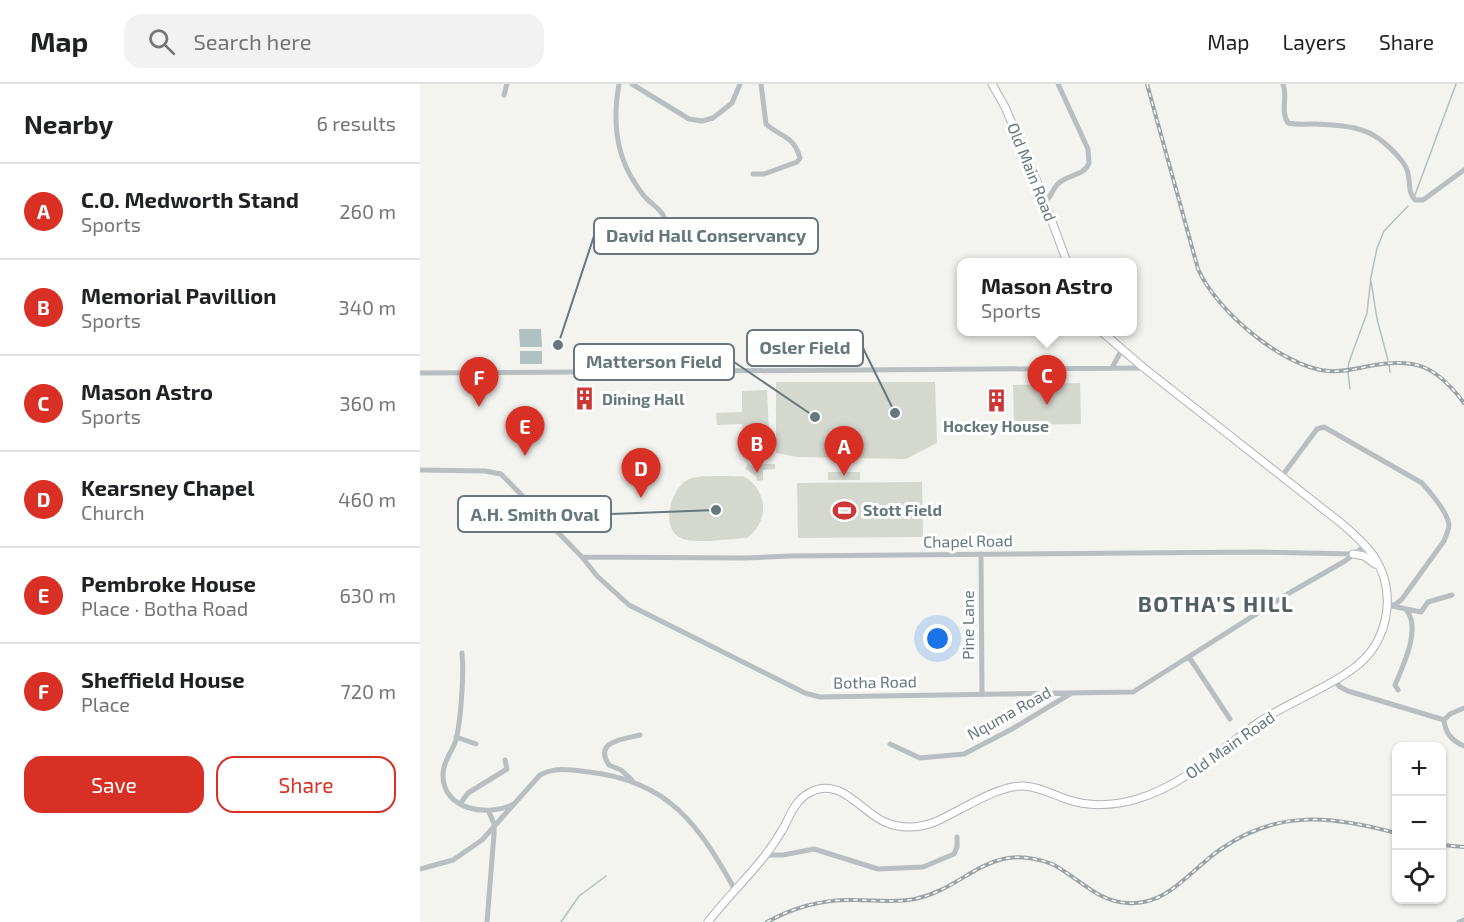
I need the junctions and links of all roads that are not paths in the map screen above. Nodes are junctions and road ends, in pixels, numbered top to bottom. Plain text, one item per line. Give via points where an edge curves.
1 (507, 84) edge
2 (619, 84) edge
3 (632, 84) edge
4 (740, 84) edge
5 (761, 84) edge
6 (992, 84) edge
7 (1058, 84) edge
8 (1283, 84) edge
9 (504, 95) dead end
10 (1464, 170) edge
11 (753, 174) dead end
12 (1045, 202) junction
13 (634, 248) dead end
14 (1066, 258) edge
15 (1106, 336) edge
16 (1122, 350) junction
17 (1112, 368) junction
18 (1144, 368) junction
19 (420, 373) edge
20 (420, 470) edge
21 (1282, 476) junction
22 (1365, 546) junction
23 (981, 554) junction
24 (1353, 554) junction
25 (582, 557) junction
26 (1382, 572) junction
27 (1452, 595) dead end
28 (1387, 604) junction
29 (1407, 611) junction
30 (462, 653) dead end
31 (1189, 657) junction
32 (1334, 680) junction
33 (1398, 690) dead end
34 (1071, 693) junction
35 (982, 695) junction
36 (1464, 708) edge
37 (1230, 719) dead end
38 (1444, 720) junction
39 (640, 735) dead end
40 (456, 738) junction
41 (476, 744) dead end
42 (890, 744) dead end
43 (1464, 746) edge
44 (505, 760) dead end
45 (633, 781) junction
46 (518, 801) junction
47 (460, 804) junction
48 (489, 812) junction
49 (494, 828) junction
50 (957, 837) dead end
51 (767, 855) junction
52 (420, 869) edge
53 (735, 890) junction
54 (1464, 920) edge
55 (487, 922) edge
56 (708, 922) edge
57 (1459, 922) edge

1 - 9 street
2 - 13 street via 615,118 622,155 634,181 665,220 662,231
3 - 4 street via 689,119 702,122 732,103
5 - 11 street via 766,124 789,138 800,158 771,172
6 - 12 main road, Old Main Road
7 - 12 street via 1088,149 1089,163 1081,173 1060,182
8 - 10 street via 1284,116 1288,123 1358,128 1371,133 1407,168 1410,193 1415,200 1423,200
12 - 14 main road, Old Main Road
15 - 16 main road, Old Main Road
16 - 17 street
16 - 18 main road, Old Main Road
17 - 18 street
17 - 19 street
18 - 21 main road, Old Main Road
20 - 25 street, Botha Road via 501,474
21 - 22 main road, Old Main Road
21 - 28 street via 1317,429 1324,427 1422,483 1430,492 1448,519 1444,541 1402,599 1395,605
22 - 24 street, Botha Road
22 - 26 main road, Old Main Road
23 - 24 street, Chapel Road
23 - 25 street, Chapel Road
23 - 35 street, Pine Lane
24 - 26 main road via 1369,558
24 - 31 street, Botha Road
25 - 35 street, Botha Road via 629,605 813,696
26 - 28 main road, Old Main Road
27 - 29 street via 1428,603 1421,612
28 - 29 street
28 - 32 main road, Old Main Road via 1382,631 1373,649
29 - 33 street via 1411,618 1410,645 1395,685
30 - 40 street
31 - 34 street, Botha Road via 1133,692
31 - 37 street
32 - 38 street via 1348,691
32 - 51 main road, Old Main Road via 1260,722 1166,789 1134,800 1088,804 1035,788 1013,786 935,822 905,827 878,818 844,793 821,789 798,802
34 - 35 street, Botha Road
34 - 42 street, Nquma Road via 964,754 920,758
36 - 38 street
38 - 43 street via 1448,734
39 - 45 street via 612,742 604,752 609,765
40 - 41 street
40 - 47 street via 444,763 443,778 448,792
44 - 47 street via 507,769 468,793
45 - 46 street via 557,769 540,776
45 - 53 street via 689,819
46 - 48 street
46 - 49 street
47 - 48 street
48 - 49 street
49 - 52 street via 458,858
49 - 55 street
50 - 51 street via 954,854 923,867 872,868 814,849
51 - 53 main road, Old Main Road
53 - 56 main road, Old Main Road
54 - 57 street

